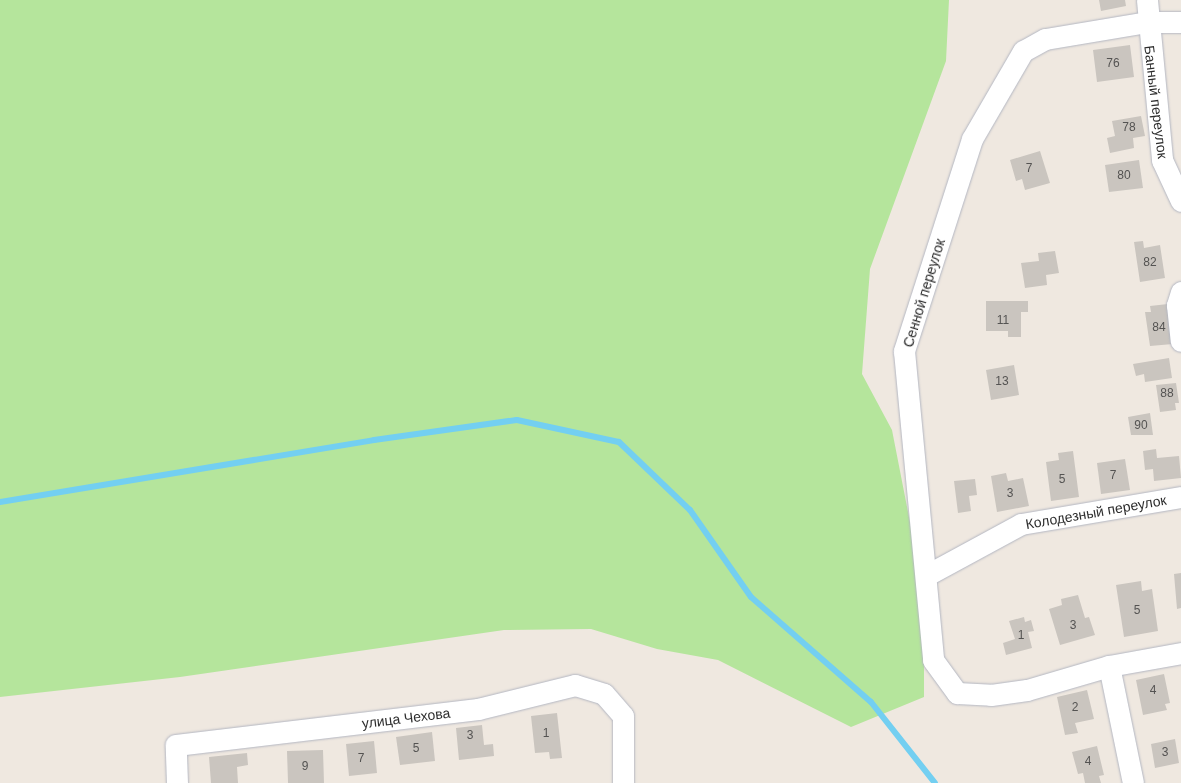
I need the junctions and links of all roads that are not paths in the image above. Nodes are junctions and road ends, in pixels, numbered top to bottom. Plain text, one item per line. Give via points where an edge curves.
1 (1147, 0) edge
2 (1147, 22) junction
3 (1181, 22) edge
4 (1181, 201) edge
5 (1181, 292) edge
6 (1181, 340) edge
7 (1181, 497) edge
8 (927, 576) junction
9 (1181, 653) edge
10 (1109, 666) junction
11 (178, 783) edge
12 (623, 783) edge
13 (1133, 783) edge

1 - 2 street, Банный переулок
2 - 3 street
2 - 4 street, Банный переулок via 1162,160
2 - 8 street, Сенной переулок via 1045,40 1023,51 972,139 904,351
5 - 6 street via 1177,305
7 - 8 street, Колодезный переулок via 1021,524
8 - 10 street, Сенной переулок via 933,660 957,693 991,695 1027,690
9 - 10 street
10 - 13 street
11 - 12 street, улица Чехова via 176,745 478,709 575,685 604,694 623,716

